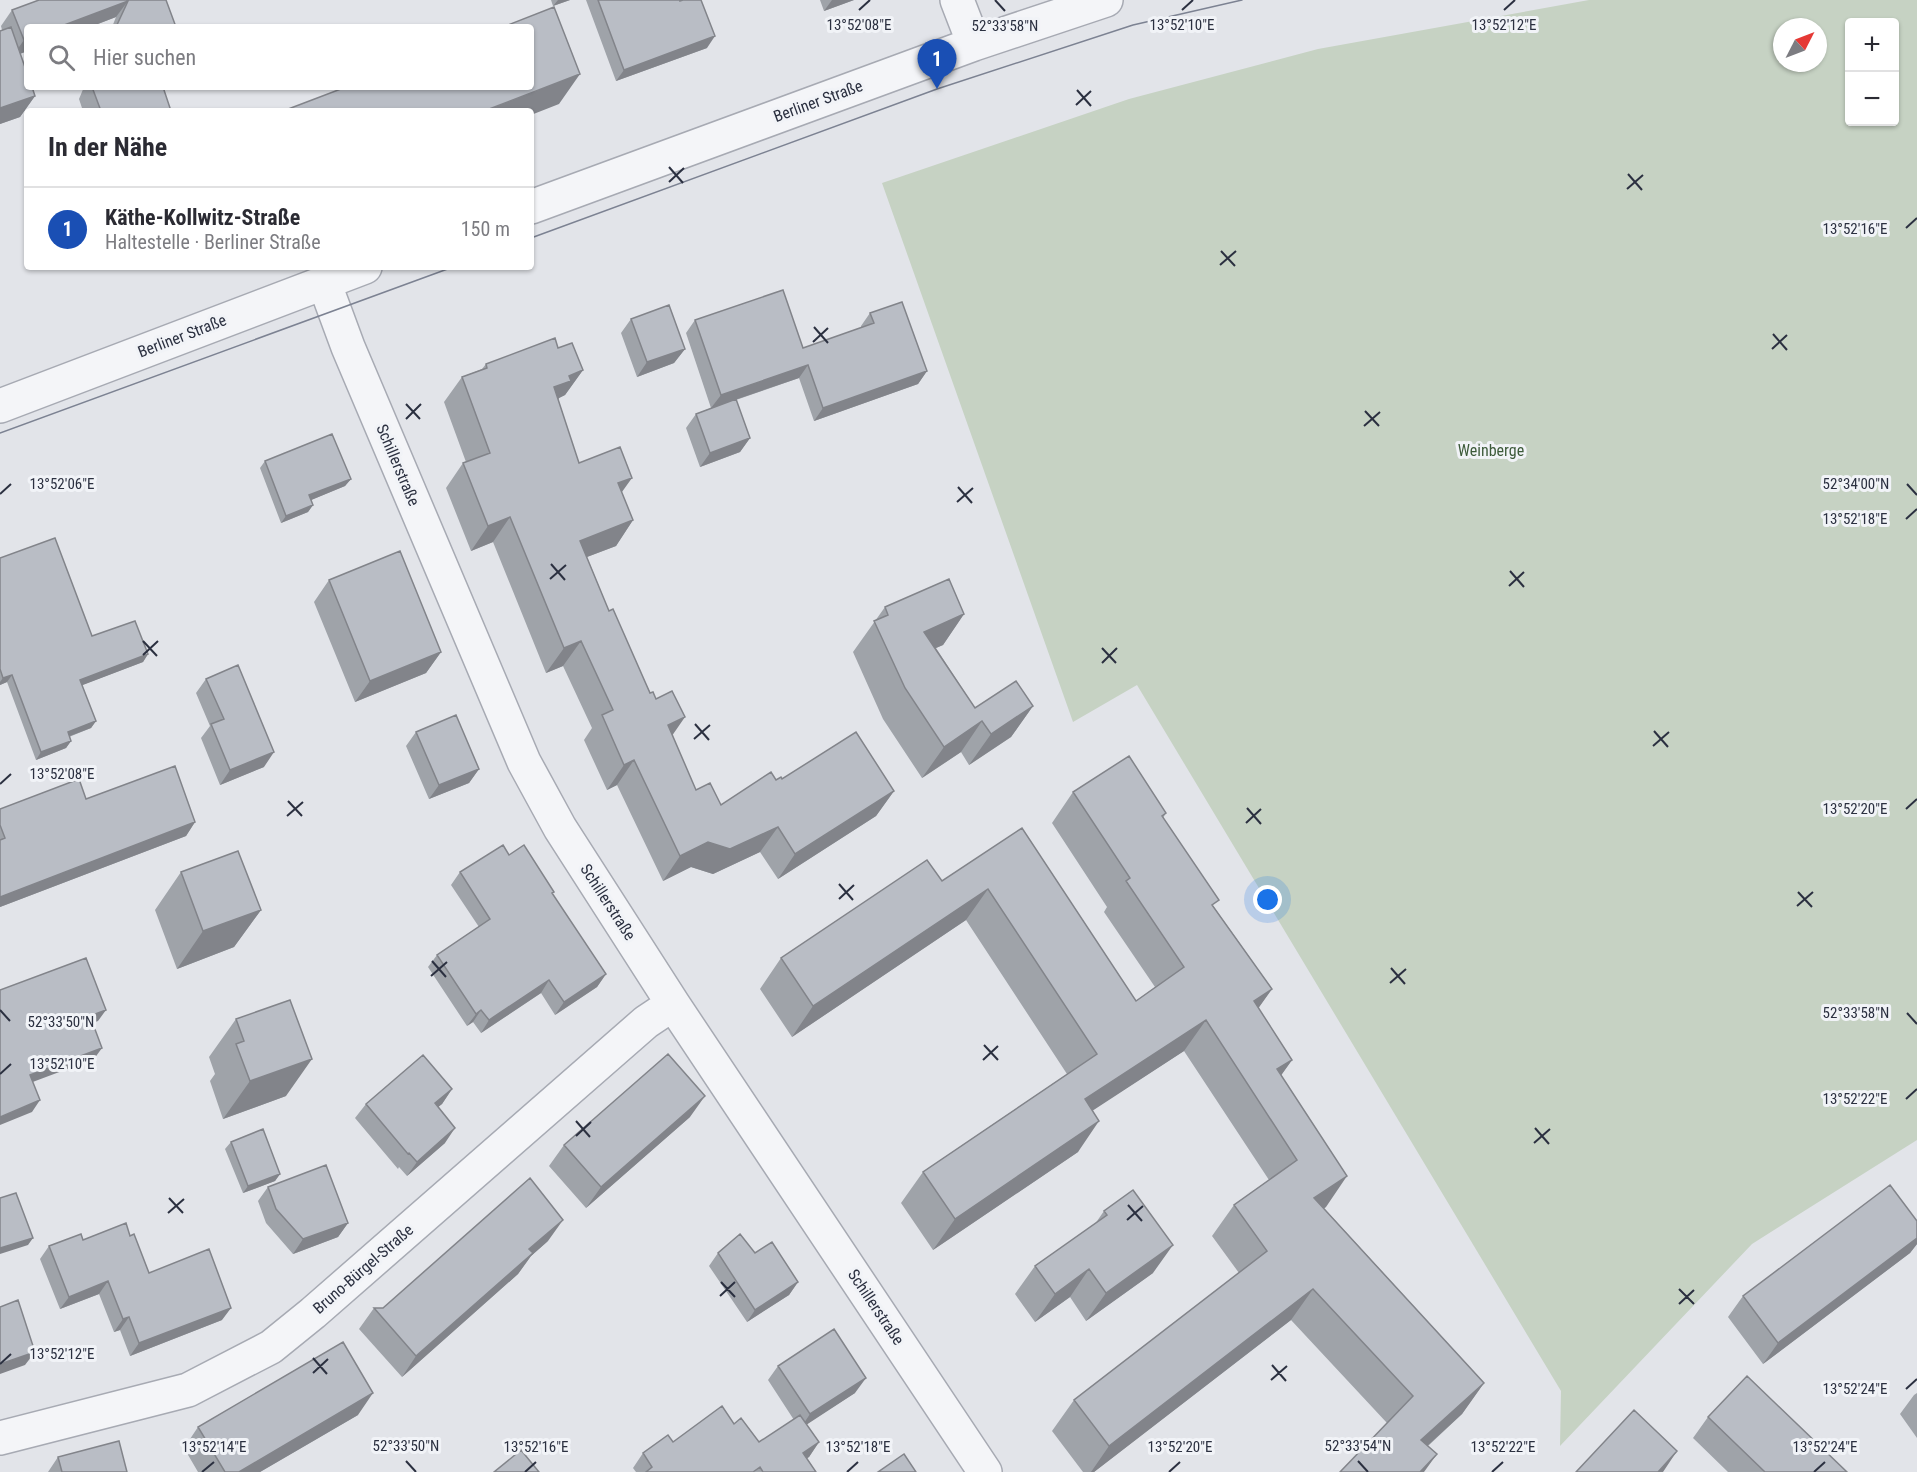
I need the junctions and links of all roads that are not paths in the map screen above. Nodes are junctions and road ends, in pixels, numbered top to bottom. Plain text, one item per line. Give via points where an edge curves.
1 (957, 0) edge
2 (1106, 0) edge
3 (974, 44) junction
4 (534, 206) edge
5 (357, 270) edge
6 (324, 282) junction
7 (0, 406) edge
8 (673, 1004) junction
9 (0, 1438) edge
10 (985, 1472) edge

1 - 3 street
2 - 3 street, Berliner Straße
3 - 4 street, Berliner Straße
5 - 6 street, Berliner Straße
6 - 7 street, Berliner Straße
6 - 8 street, Schillerstraße via 524,762 560,828
8 - 9 street, Bruno-Bürgel-Straße via 646,1022 271,1347 188,1390
8 - 10 street, Schillerstraße

